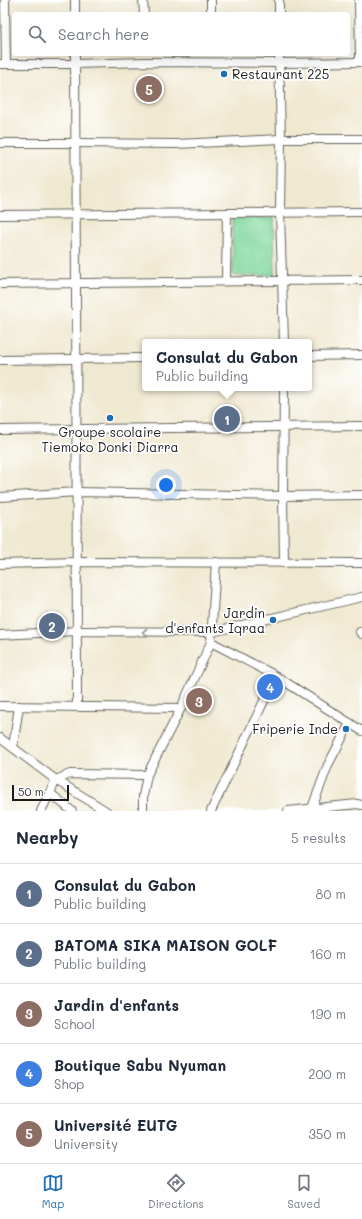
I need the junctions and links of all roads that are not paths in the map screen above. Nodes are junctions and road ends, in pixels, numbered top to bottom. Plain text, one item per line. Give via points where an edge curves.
1 (6, 0) edge
2 (75, 0) edge
3 (143, 0) edge
4 (211, 0) edge
5 (279, 0) edge
6 (359, 0) edge
7 (75, 12) edge
8 (144, 12) edge
9 (211, 12) edge
10 (279, 12) edge
11 (75, 56) edge
12 (212, 56) edge
13 (279, 56) edge
14 (145, 58) edge
15 (361, 62) edge
16 (279, 63) junction
17 (3, 64) edge
18 (75, 64) junction
19 (212, 64) junction
20 (281, 139) junction
21 (362, 139) edge
22 (0, 143) edge
23 (74, 143) junction
24 (280, 212) junction
25 (362, 212) edge
26 (227, 213) junction
27 (0, 214) edge
28 (74, 214) junction
29 (362, 280) edge
30 (226, 281) junction
31 (282, 281) junction
32 (76, 283) junction
33 (0, 284) edge
34 (284, 339) edge
35 (362, 355) edge
36 (312, 356) edge
37 (142, 358) edge
38 (76, 359) junction
39 (0, 360) edge
40 (284, 391) edge
41 (362, 426) edge
42 (284, 427) junction
43 (76, 429) junction
44 (0, 430) edge
45 (77, 492) junction
46 (362, 495) edge
47 (283, 496) junction
48 (0, 497) edge
49 (78, 562) junction
50 (216, 562) junction
51 (284, 563) junction
52 (362, 563) edge
53 (0, 564) edge
54 (362, 597) edge
55 (77, 631) junction
56 (212, 632) junction
57 (0, 634) edge
58 (211, 642) junction
59 (276, 676) junction
60 (0, 706) edge
61 (19, 706) junction
62 (77, 706) junction
63 (181, 708) junction
64 (350, 723) junction
65 (362, 731) edge
66 (0, 738) edge
67 (13, 747) junction
68 (147, 776) junction
69 (56, 780) junction
70 (50, 793) junction
71 (362, 796) edge
72 (360, 805) edge
73 (312, 808) junction
74 (325, 809) edge
75 (41, 811) edge
76 (72, 811) edge
77 (105, 811) edge
78 (143, 811) edge
79 (211, 811) edge
80 (288, 811) edge

1 - 17 street
2 - 7 street
3 - 8 street
4 - 9 street
5 - 10 street
6 - 15 street
11 - 18 street
12 - 19 street
13 - 16 street
14 - 18 street
14 - 19 street
15 - 16 street
16 - 19 street
16 - 20 street
17 - 18 street
18 - 23 street
20 - 21 street
20 - 23 street via 176,144
20 - 24 street
22 - 23 street
23 - 28 street
24 - 25 street
24 - 26 street
24 - 31 street
26 - 28 street
26 - 30 street
27 - 28 street
28 - 32 street
29 - 31 street
30 - 31 street
30 - 32 street
31 - 34 street
32 - 33 street
32 - 38 street
35 - 36 street
37 - 38 street
38 - 39 street
38 - 43 street
40 - 42 street
41 - 42 street
42 - 43 street
42 - 47 street
43 - 44 street
43 - 45 street
45 - 47 street
45 - 48 street
45 - 49 street
46 - 47 street
47 - 51 street
49 - 50 street
49 - 53 street
49 - 55 street
50 - 51 street
50 - 56 street
51 - 52 street
54 - 56 street
56 -> 55 street
55 - 57 street
55 - 62 street
56 - 58 street
58 - 59 street
58 - 63 street
59 - 64 street
59 - 79 street
60 - 61 street
61 - 62 street
61 - 67 street
62 - 63 street
63 - 68 street
64 - 65 street
64 - 73 street via 328,765
66 - 67 street
67 - 69 street
68 - 69 street via 70,774
68 - 78 street
69 - 70 street
69 - 77 street
70 - 75 street
70 - 76 street
71 - 72 street
72 - 74 street
73 - 74 street
73 - 80 street

